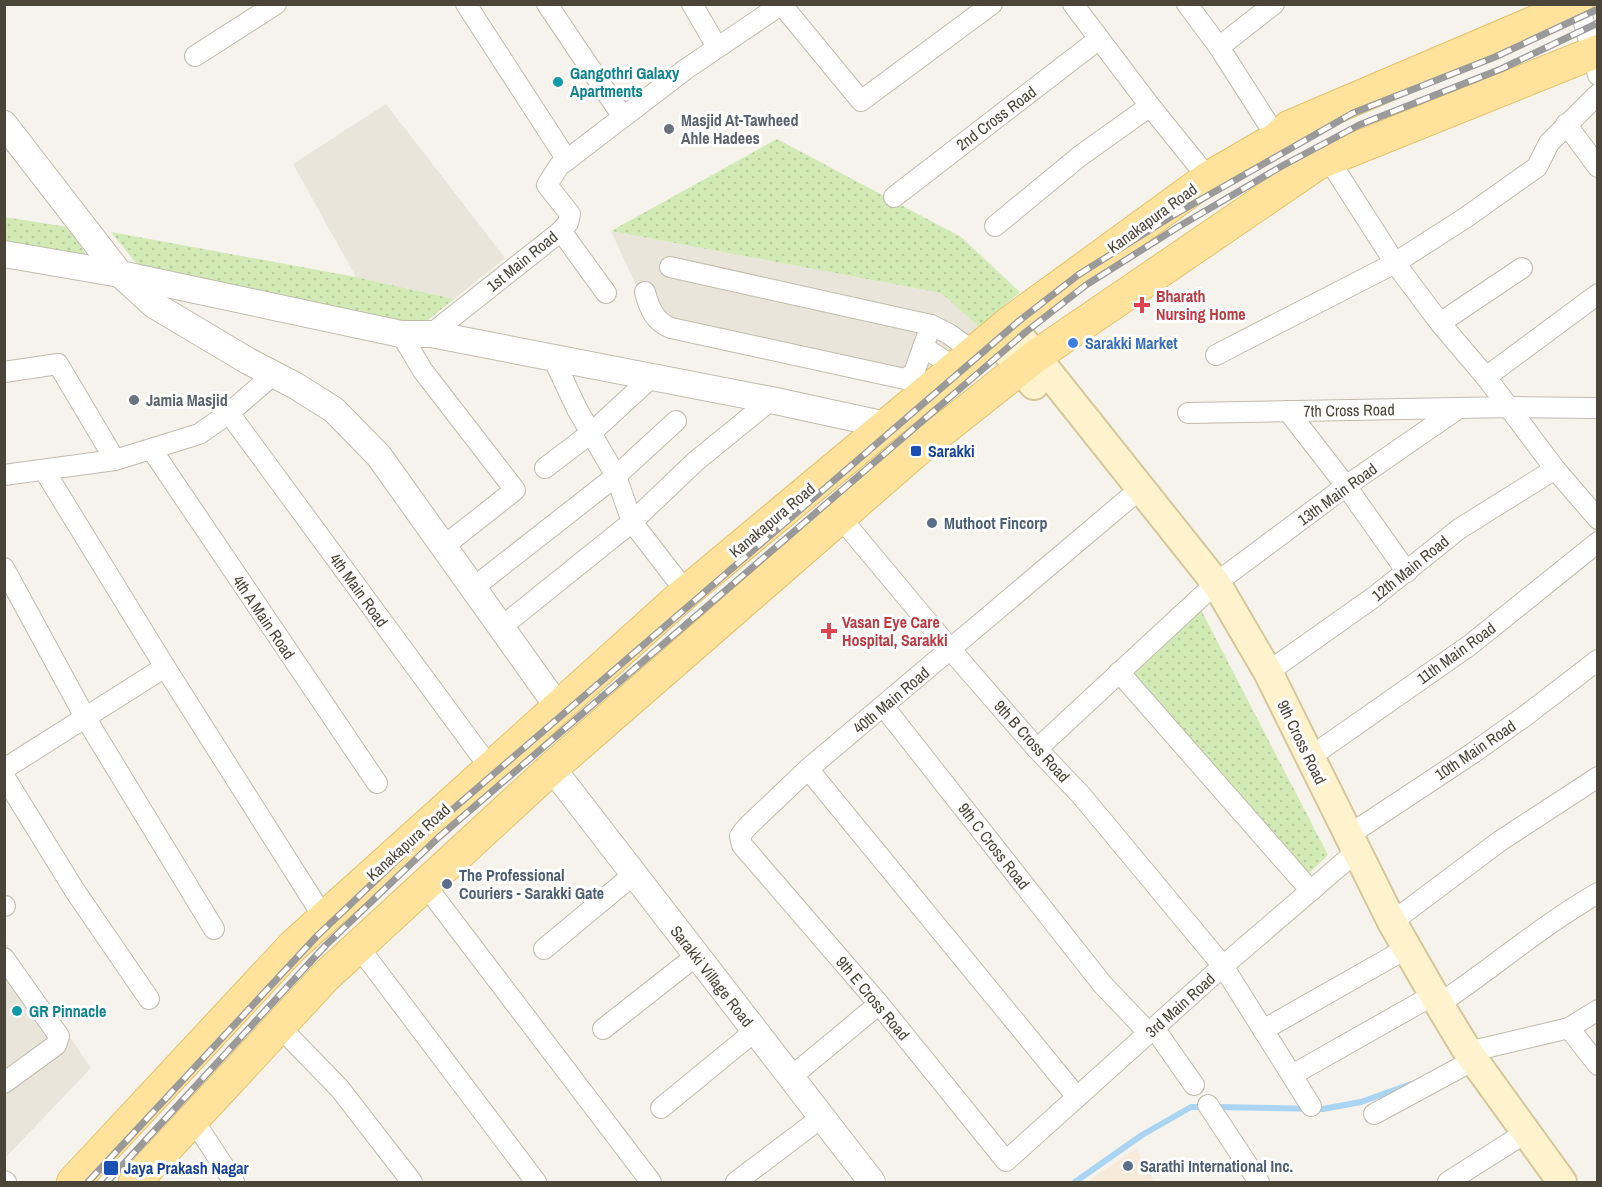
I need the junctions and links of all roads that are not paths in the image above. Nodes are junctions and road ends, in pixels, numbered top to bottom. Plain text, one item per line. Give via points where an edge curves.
1 (276, 4) edge
2 (466, 4) edge
3 (547, 4) edge
4 (692, 4) edge
5 (992, 4) edge
6 (1073, 4) edge
7 (1187, 4) edge
8 (1274, 4) edge
9 (1578, 4) edge
10 (782, 5) edge
11 (1099, 39) junction
12 (1219, 46) junction
13 (717, 47) junction
14 (195, 56) dead end
15 (1596, 60) edge
16 (1598, 94) edge
17 (1150, 106) junction
18 (623, 117) junction
19 (4, 124) edge
20 (1566, 124) junction
21 (1277, 138) junction
22 (1329, 159) junction
23 (567, 160) junction
24 (1598, 167) edge
25 (1208, 178) junction
26 (894, 196) dead end
27 (995, 226) dead end
28 (561, 231) junction
29 (4, 254) edge
30 (1395, 263) junction
31 (670, 267) dead end
32 (1522, 268) dead end
33 (120, 274) junction
34 (645, 292) dead end
35 (606, 294) dead end
36 (1598, 294) edge
37 (1440, 323) junction
38 (931, 325) junction
39 (401, 334) junction
40 (431, 334) junction
41 (983, 345) junction
42 (923, 347) junction
43 (1216, 355) dead end
44 (553, 358) junction
45 (1028, 362) junction
46 (4, 372) edge
47 (274, 374) junction
48 (651, 377) junction
49 (1486, 377) junction
50 (771, 400) junction
51 (1510, 407) junction
52 (1459, 408) junction
53 (1598, 408) edge
54 (1288, 411) junction
55 (229, 413) junction
56 (1188, 413) dead end
57 (676, 421) dead end
58 (886, 425) junction
59 (591, 433) junction
60 (152, 450) junction
61 (115, 460) junction
62 (544, 468) dead end
63 (1555, 469) junction
64 (44, 470) junction
65 (4, 475) edge
66 (616, 476) junction
67 (1346, 486) junction
68 (1128, 499) junction
69 (840, 517) junction
70 (1598, 519) edge
71 (632, 522) junction
72 (1598, 542) edge
73 (444, 546) junction
74 (4, 568) edge
75 (1407, 572) junction
76 (473, 588) junction
77 (1209, 589) junction
78 (686, 592) junction
79 (500, 628) junction
80 (951, 650) junction
81 (1598, 660) edge
82 (165, 667) junction
83 (1119, 672) junction
84 (1268, 672) junction
85 (558, 707) junction
86 (884, 707) junction
87 (85, 717) junction
88 (1037, 748) junction
89 (1310, 758) junction
90 (490, 768) junction
91 (552, 768) junction
92 (4, 769) edge
93 (808, 769) junction
94 (4, 776) edge
95 (1598, 777) edge
96 (377, 783) dead end
97 (740, 836) joint
98 (1349, 849) junction
99 (633, 875) junction
100 (426, 886) junction
101 (1311, 891) junction
102 (1598, 893) edge
103 (324, 918) junction
104 (1392, 922) junction
105 (214, 929) dead end
106 (358, 946) junction
107 (544, 949) dead end
108 (696, 956) junction
109 (1395, 956) junction
110 (4, 958) edge
111 (1223, 966) junction
112 (149, 999) dead end
113 (1431, 1003) junction
114 (879, 1004) junction
115 (1598, 1010) edge
116 (280, 1027) junction
117 (1569, 1028) junction
118 (603, 1029) dead end
119 (755, 1030) junction
120 (1263, 1030) junction
121 (1152, 1031) junction
122 (1464, 1060) junction
123 (1598, 1065) edge
124 (1292, 1075) junction
125 (791, 1077) junction
126 (4, 1083) edge
127 (1194, 1085) dead end
128 (1077, 1097) junction
129 (1208, 1106) dead end
130 (1311, 1106) dead end
131 (661, 1108) dead end
132 (1374, 1114) dead end
133 (822, 1117) junction
134 (194, 1121) junction
135 (1519, 1137) junction
136 (1006, 1161) joint
137 (73, 1182) edge
138 (135, 1182) edge
139 (234, 1182) edge
140 (412, 1182) edge
141 (536, 1182) edge
142 (651, 1182) edge
143 (736, 1182) edge
144 (872, 1182) edge
145 (1259, 1182) edge
146 (1448, 1182) edge
147 (1544, 1182) edge
148 (1562, 1182) edge

1 - 14 street
2 - 23 street
3 - 18 street
4 - 13 street
5 - 10 street via 861,101
6 - 11 street
7 - 12 street
8 - 12 street
9 - 15 street
9 - 21 main road, Kanakapura Road via 1289,127
10 - 13 street, 1st Main Road
11 - 17 street
11 - 26 street, 2nd Cross Road
12 - 21 street
13 - 18 street, 1st Main Road
15 - 22 main road
16 - 20 street
17 - 25 street
17 - 27 street via 1080,156
18 - 23 street, 1st Main Road
19 - 33 street
20 - 24 street
20 - 30 street via 1549,143 1537,167
21 - 25 main road, Kanakapura Road
22 - 30 street
22 - 45 main road
23 - 28 street, 1st Main Road via 547,184 570,214
25 - 41 main road, Kanakapura Road
28 - 35 street
28 - 40 street, 1st Main Road
29 - 33 street
30 - 37 street
30 - 43 street
31 - 38 street
32 - 37 street
33 - 39 street
33 - 47 street via 154,305
34 - 42 street via 655,316 671,328 906,379 914,373
36 - 49 street
37 - 49 street
38 - 41 street
38 - 42 street
39 - 40 street
39 - 73 street via 423,370 515,490
40 - 44 street
41 - 42 street
41 - 45 main road, 9th Cross Road
41 - 58 main road, Kanakapura Road
44 - 48 street
44 - 59 street
45 - 68 main road, 9th Cross Road
45 - 69 main road
45 - 77 main road, 9th Cross Road
46 - 61 street via 58,364
47 - 55 street
47 - 73 street via 334,410 379,456
48 - 50 street
48 - 59 street
49 - 51 street
50 - 58 street
50 - 71 street via 696,461
51 - 52 street, 7th Cross Road
51 - 53 street, 7th Cross Road
51 - 63 street
52 - 54 street, 7th Cross Road
52 - 67 street, 13th Main Road
54 - 56 street, 7th Cross Road
54 - 67 street
55 - 60 street via 199,435
55 - 90 street, 4th Main Road
57 - 66 street
58 - 78 main road, Kanakapura Road
59 - 62 street
59 - 66 street
60 - 61 street
60 - 96 street, 4th A Main Road
61 - 64 street
63 - 70 street
63 - 75 street, 12th Main Road via 1459,529
64 - 65 street
64 - 82 street
66 - 71 street
66 - 76 street
67 - 75 street
67 - 77 street, 13th Main Road
68 - 77 main road, 9th Cross Road
68 - 80 street, 40th Main Road
69 - 80 street, 9th B Cross Road
69 - 91 main road
71 - 78 street
71 - 79 street
72 - 89 street, 11th Main Road via 1470,645
73 - 76 street
74 - 87 street
75 - 84 street, 12th Main Road
76 - 79 street
77 - 83 street, 13th Main Road
77 - 84 main road, 9th Cross Road
77 - 98 main road, 9th Cross Road via 1254,681
78 - 85 main road, Kanakapura Road
79 - 85 street
80 - 86 street, 40th Main Road
80 - 88 street, 9th B Cross Road
81 - 98 street, 10th Main Road
82 - 87 street
82 - 103 street
83 - 88 street, 13th Main Road
83 - 101 street
84 - 89 main road, 9th Cross Road
85 - 90 main road, Kanakapura Road
86 - 93 street, 40th Main Road
86 - 121 street, 9th C Cross Road via 1103,985
87 - 92 street
87 - 105 street
88 - 111 street, 9th B Cross Road
89 - 98 main road, 9th Cross Road
90 - 103 main road, Kanakapura Road
91 - 99 street, Sarakki Village Road
91 - 100 main road
93 - 97 street, 40th Main Road
93 - 128 street
94 - 112 street via 64,875
95 - 104 street via 1500,841
97 - 114 street, 9th E Cross Road via 742,845
98 - 101 street, 3rd Main Road
98 - 104 main road, 9th Cross Road
98 - 109 main road, 9th Cross Road
99 - 107 street
99 - 108 street, Sarakki Village Road
100 - 106 main road
100 - 142 street
101 - 111 street, 3rd Main Road
102 - 113 street via 1569,909 1481,976
103 - 137 main road, Kanakapura Road via 293,946
104 - 113 main road, 9th Cross Road
106 - 116 main road
106 - 141 street
108 - 118 street
108 - 119 street, Sarakki Village Road
109 - 113 main road, 9th Cross Road
109 - 120 street
110 - 126 street via 59,1036 56,1045
111 - 120 street, 9th B Cross Road
111 - 121 street, 3rd Main Road
113 - 122 main road, 9th Cross Road
113 - 124 street
114 - 125 street
114 - 136 street, 9th E Cross Road
115 - 117 street
116 - 134 main road
116 - 140 street via 340,1089
117 - 122 street
117 - 123 street
119 - 125 street, Sarakki Village Road
119 - 131 street
120 - 124 street, 9th B Cross Road
121 - 127 street, 9th C Cross Road
121 - 128 street, 3rd Main Road
122 - 132 street
122 - 135 main road, 9th Cross Road
124 - 130 street, 9th B Cross Road
125 - 133 street, Sarakki Village Road
128 - 136 street, 3rd Main Road
129 - 145 street
133 - 143 street
133 - 144 street, Sarakki Village Road
134 - 138 main road
134 - 139 street
135 - 146 street
135 - 147 main road, 9th Cross Road
135 - 148 main road, 9th Cross Road

